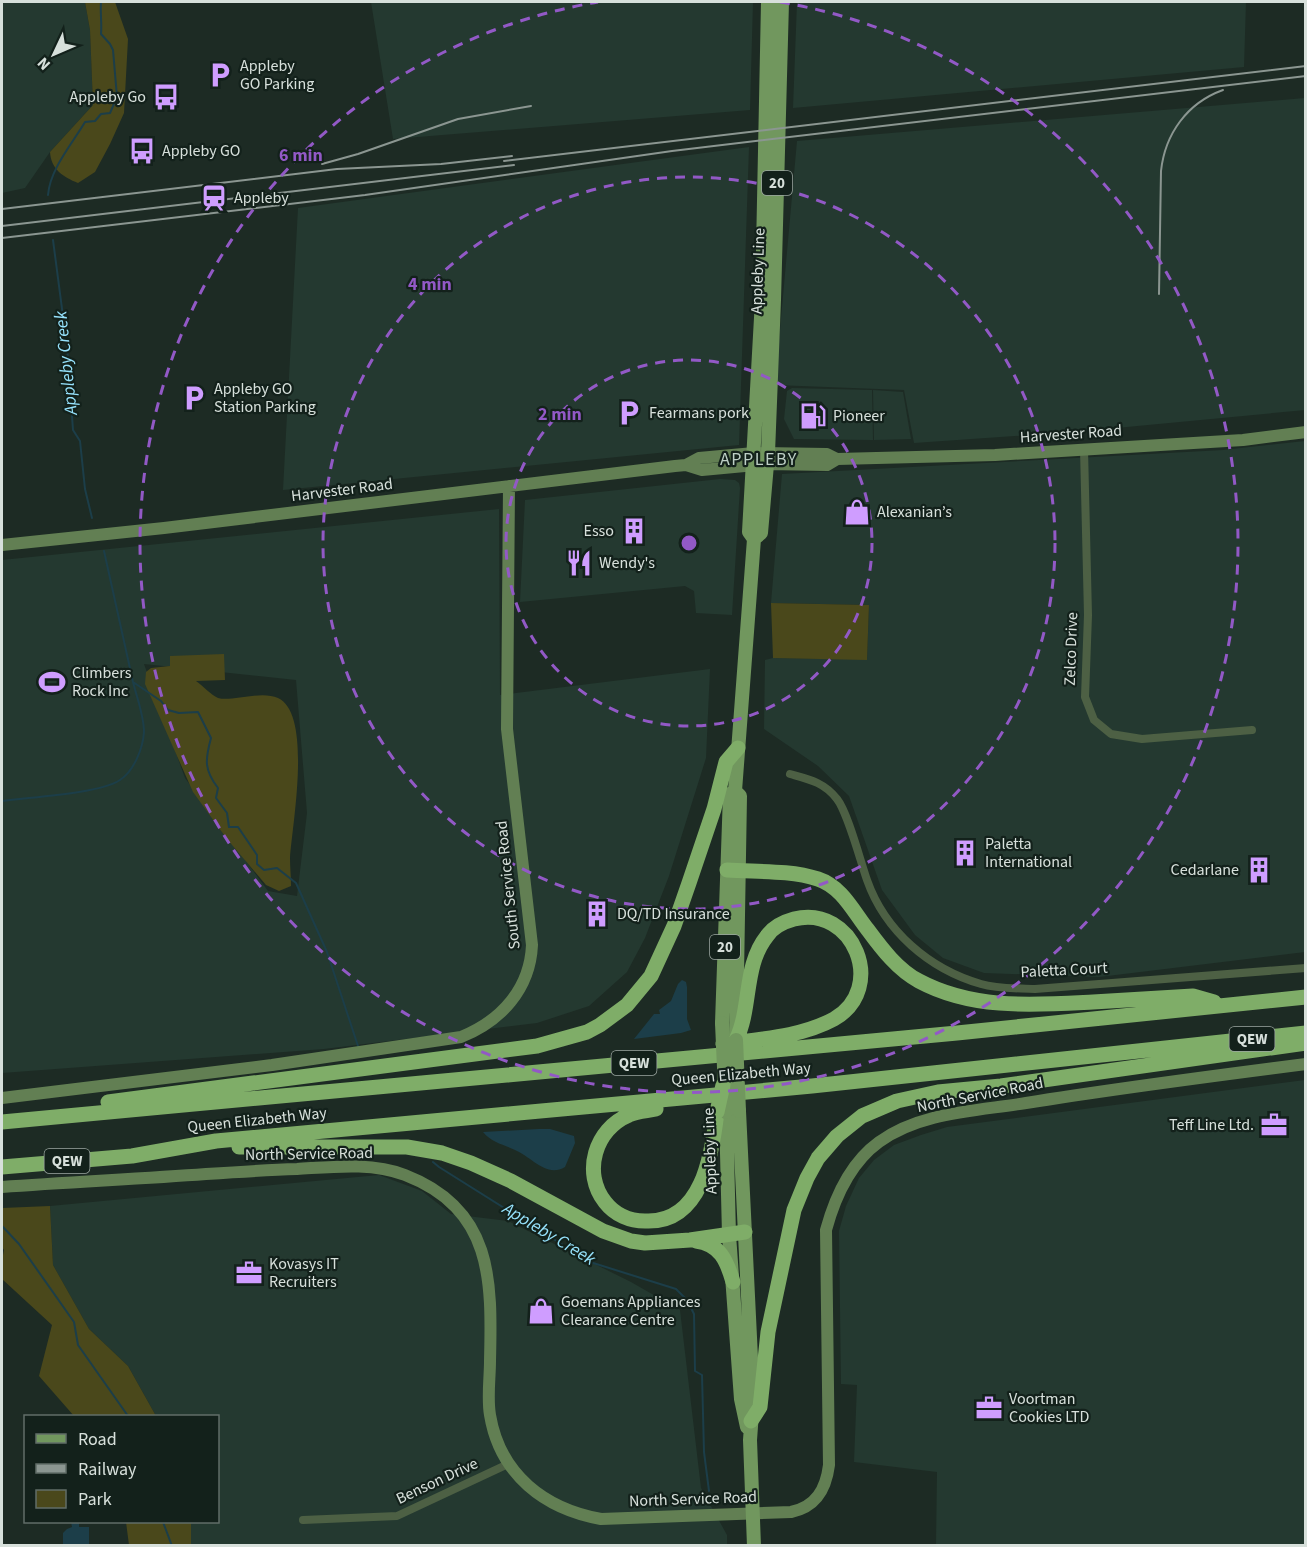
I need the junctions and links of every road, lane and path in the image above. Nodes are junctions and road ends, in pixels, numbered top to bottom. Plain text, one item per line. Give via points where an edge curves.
1 (768, 2) edge
2 (782, 2) edge
3 (1305, 432) edge
4 (1084, 449) junction
5 (760, 459) junction
6 (686, 465) junction
7 (731, 467) junction
8 (752, 481) junction
9 (509, 486) junction
10 (754, 539) junction
11 (2, 545) edge
12 (1251, 730) dead end
13 (738, 748) junction
14 (790, 774) dead end
15 (733, 871) junction
16 (1305, 968) edge
17 (1305, 997) edge
18 (1222, 1004) junction
19 (734, 1022) junction
20 (1305, 1034) edge
21 (736, 1040) joint
22 (1305, 1043) edge
23 (632, 1063) junction
24 (1305, 1064) edge
25 (723, 1085) joint
26 (812, 1086) junction
27 (2, 1098) edge
28 (727, 1112) junction
29 (46, 1118) junction
30 (2, 1122) edge
31 (132, 1156) junction
32 (2, 1167) edge
33 (2, 1187) edge
34 (737, 1233) junction
35 (690, 1240) junction
36 (733, 1282) junction
37 (752, 1421) junction
38 (750, 1440) junction
39 (510, 1463) junction
40 (754, 1513) junction
41 (303, 1520) dead end
42 (754, 1545) edge

1 - 5 main road, Appleby Line / 20
2 - 5 main road, Appleby Line / 20
3 - 4 street, Harvester Road via 1243,440
4 - 5 street, Harvester Road via 837,459 827,465
4 - 12 street, Zelco Drive via 1088,615 1085,697 1094,720 1111,734 1142,739
5 - 6 street, Harvester Road via 699,458
5 - 7 street, Harvester Road
5 - 8 main road, Appleby Line / 20
5 - 10 main road, Appleby Line / 20 via 761,534
6 - 7 street, Harvester Road via 702,470
6 - 9 street, Harvester Road
7 - 8 street
8 - 10 main road, Appleby Line / 20 via 749,532
9 - 11 street, Harvester Road
9 - 27 street, South Service Road via 507,729 532,945 531,962 517,995 488,1023 461,1036 272,1065
10 - 13 main road, Appleby Line / 20
13 - 15 main road, Appleby Line / 20 via 735,791 740,795
13 - 29 highway via 726,762 714,811 659,961 641,991 614,1016 587,1032 537,1046 69,1107
14 - 16 street, Paletta Court via 815,780 838,800 873,896 888,920 905,940 947,971 982,984 1035,989
15 - 18 highway via 820,879 841,894 884,951 905,971 940,991 962,998 1055,1004 1193,996
15 - 19 main road, Appleby Line / 20
17 - 18 highway, Queen Elizabeth Way / QEW
18 - 23 highway, Queen Elizabeth Way / QEW
19 - 21 highway
19 - 23 highway via 759,946 775,928 800,918 820,919 852,940 861,965 860,988 847,1010 835,1018 786,1035 666,1053
19 - 25 main road, Appleby Line / 20, bridge
20 - 26 highway, Queen Elizabeth Way / QEW
21 - 28 main road, Appleby Line, bridge
22 - 37 highway via 938,1092 897,1101 862,1116 818,1158 794,1210 768,1332 760,1407
23 - 29 highway, Queen Elizabeth Way / QEW
24 - 40 street, North Service Road via 954,1113 902,1128 877,1143 851,1171 826,1230 830,1445 825,1484 815,1500 800,1510
25 - 28 highway, bridge
26 - 28 highway via 638,1112 619,1120 600,1141 594,1157 596,1184 604,1201 619,1215 638,1221 663,1220 675,1215 705,1176 714,1139
26 - 31 highway, Queen Elizabeth Way / QEW via 216,1141
28 - 34 main road, Appleby Line
29 - 30 highway, Queen Elizabeth Way / QEW
31 - 32 highway, Queen Elizabeth Way / QEW
31 - 35 highway via 214,1148 407,1147 471,1162 617,1237 645,1243
33 - 39 street, North Service Road via 367,1167 403,1174 434,1189 465,1220 481,1247 486,1265 491,1297 489,1413 499,1445
34 - 35 highway
34 - 36 main road, Appleby Line
34 - 37 main road, Appleby Line
35 - 36 highway via 720,1251
36 - 38 main road, Appleby Line via 741,1399
37 - 38 main road, Appleby Line
38 - 40 main road, Appleby Line
39 - 40 street, North Service Road via 534,1492 578,1515 602,1519
39 - 41 street, Benson Drive via 397,1516
40 - 42 main road, Appleby Line

